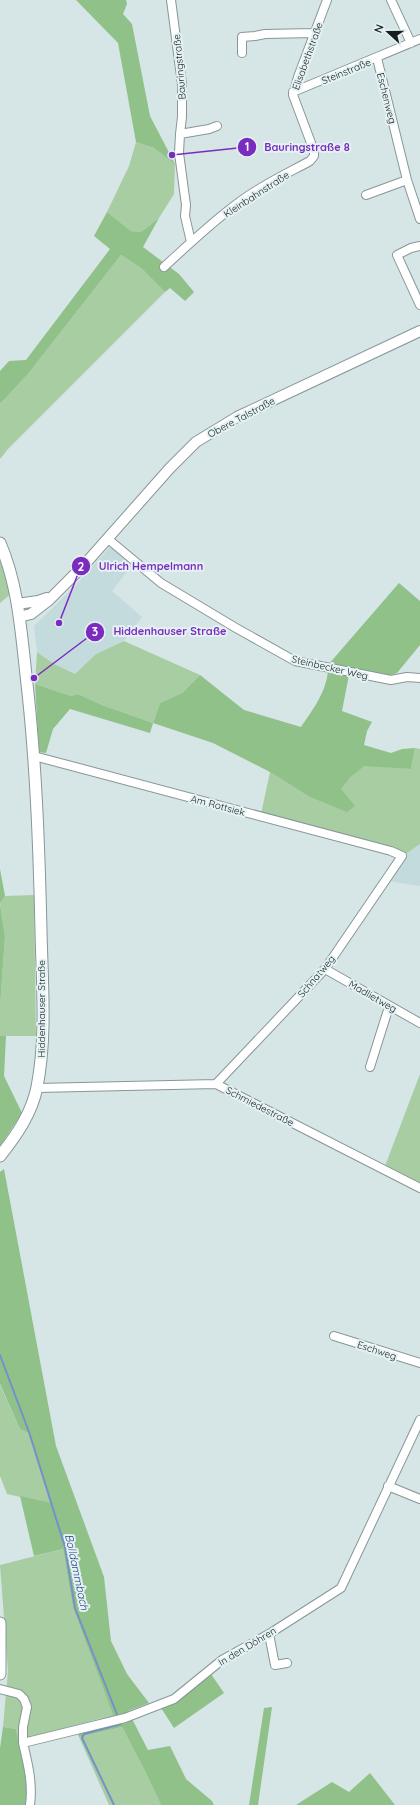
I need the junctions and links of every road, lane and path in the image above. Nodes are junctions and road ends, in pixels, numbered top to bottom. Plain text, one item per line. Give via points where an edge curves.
1 (171, 0) edge
2 (327, 0) edge
3 (390, 0) edge
4 (314, 34) junction
5 (420, 39) edge
6 (411, 43) junction
7 (242, 53) dead end
8 (377, 58) junction
9 (293, 92) junction
10 (217, 126) dead end
11 (180, 134) junction
12 (314, 156) joint
13 (407, 180) junction
14 (366, 195) dead end
15 (420, 219) edge
16 (191, 242) junction
17 (420, 246) edge
18 (164, 267) dead end
19 (420, 305) edge
20 (420, 331) edge
21 (108, 539) junction
22 (0, 543) edge
23 (63, 586) junction
24 (18, 604) junction
25 (19, 617) junction
26 (420, 678) edge
27 (34, 756) junction
28 (402, 856) joint
29 (325, 969) junction
30 (391, 1007) junction
31 (420, 1023) edge
32 (370, 1067) dead end
33 (216, 1084) junction
34 (37, 1088) junction
35 (0, 1156) edge
36 (420, 1188) edge
37 (334, 1336) dead end
38 (420, 1364) edge
39 (420, 1420) edge
40 (388, 1486) junction
41 (420, 1499) edge
42 (0, 1622) edge
43 (269, 1634) junction
44 (287, 1663) dead end
45 (0, 1674) edge
46 (0, 1689) edge
47 (23, 1743) junction
48 (30, 1805) edge

1 - 11 street, Bauringstraße via 182,84
2 - 4 street, Elisabethstraße
3 - 6 street
4 - 7 street via 265,34 242,37
4 - 9 street, Elisabethstraße
5 - 6 street, Steinstraße
6 - 8 street, Steinstraße
8 - 9 street, Steinstraße
8 - 13 street, Eschenweg
9 - 12 street, Elisabethstraße via 293,99 299,108
10 - 11 street
11 - 16 street, Bauringstraße via 179,153 186,205 185,216
12 - 16 street, Kleinbahnstraße via 310,161 240,202
13 - 14 street
13 - 15 street, Eschenweg
16 - 18 street, Kleinbahnstraße
17 - 19 street via 398,255
20 - 21 street, Obere Talstraße via 249,411 196,442
21 - 23 street, Obere Talstraße
21 - 26 street, Steinbecker Weg via 161,583 295,661 391,680
22 - 24 main road, Hiddenhauser Straße via 8,563
23 - 24 street, Obere Talstraße via 47,598
23 - 25 street, Obere Talstraße via 31,614
24 - 25 main road, Hiddenhauser Straße
25 - 27 main road, Hiddenhauser Straße
27 - 28 street, Am Rottsiek via 384,849
27 - 34 main road, Hiddenhauser Straße via 39,843 42,989 42,1050
28 - 29 street, Schnatweg
29 - 30 street, Madlietweg
29 - 33 street, Schnatweg
30 - 31 street, Madlietweg
30 - 32 street
33 - 34 street, Schmiedestraße
33 - 36 street, Schmiedestraße
34 - 35 main road, Hiddenhauser Straße via 18,1132
37 - 38 street, Eschweg
39 - 40 street, In den Döhren
40 - 41 street
40 - 43 street, In den Döhren via 341,1588
42 - 45 main road
43 - 44 street via 275,1665
43 - 47 street, In den Döhren via 222,1660 174,1699 112,1721
46 - 47 street via 18,1694 24,1699 27,1707
47 - 48 street via 32,1792

